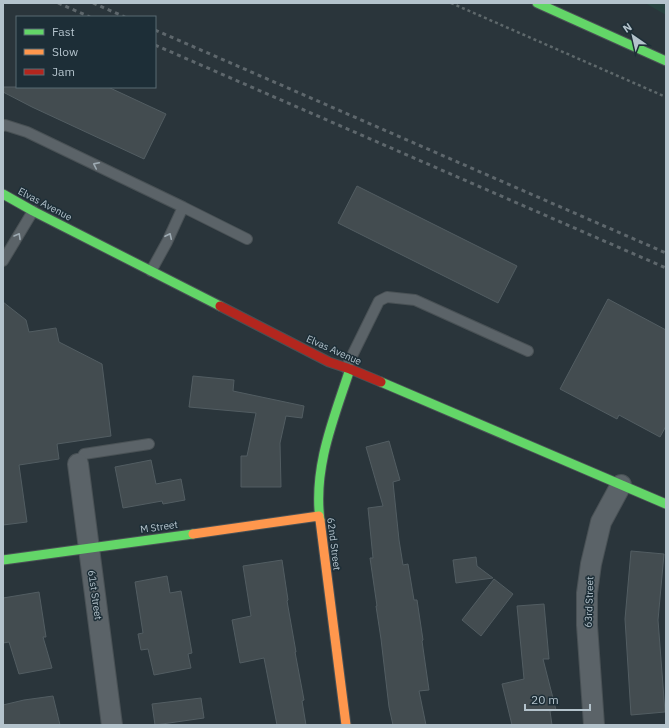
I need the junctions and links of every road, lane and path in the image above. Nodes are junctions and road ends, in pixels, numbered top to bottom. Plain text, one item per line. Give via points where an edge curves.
1 (451, 3) edge
2 (537, 3) edge
3 (666, 61) edge
4 (666, 97) edge
5 (3, 126) edge
6 (3, 194) edge
7 (183, 207) junction
8 (33, 211) junction
9 (247, 239) dead end
10 (3, 261) edge
11 (151, 271) junction
12 (528, 350) dead end
13 (348, 369) junction
14 (149, 444) dead end
15 (78, 464) joint
16 (621, 485) junction
17 (666, 504) edge
18 (319, 516) junction
19 (88, 548) junction
20 (3, 560) edge
21 (112, 725) edge
22 (346, 725) edge
23 (594, 725) edge

1 - 4 path
2 - 3 street
7 -> 5 lane via 27,132
6 - 8 street, Elvas Avenue
7 - 9 lane
11 -> 7 lane
10 -> 8 lane
8 - 11 street, Elvas Avenue
11 - 13 street, Elvas Avenue via 329,362
12 - 13 lane via 414,300 387,297 378,301
13 - 16 street, Elvas Avenue
13 - 18 street, 62nd Street via 324,449 318,483
14 - 15 lane via 84,454
15 - 19 street, 61st Street
16 - 17 street, Elvas Avenue
16 - 23 street, 63rd Street via 601,522 587,593
18 - 19 street, M Street
18 - 22 street, 62nd Street
19 - 20 street, M Street
19 - 21 street, 61st Street

